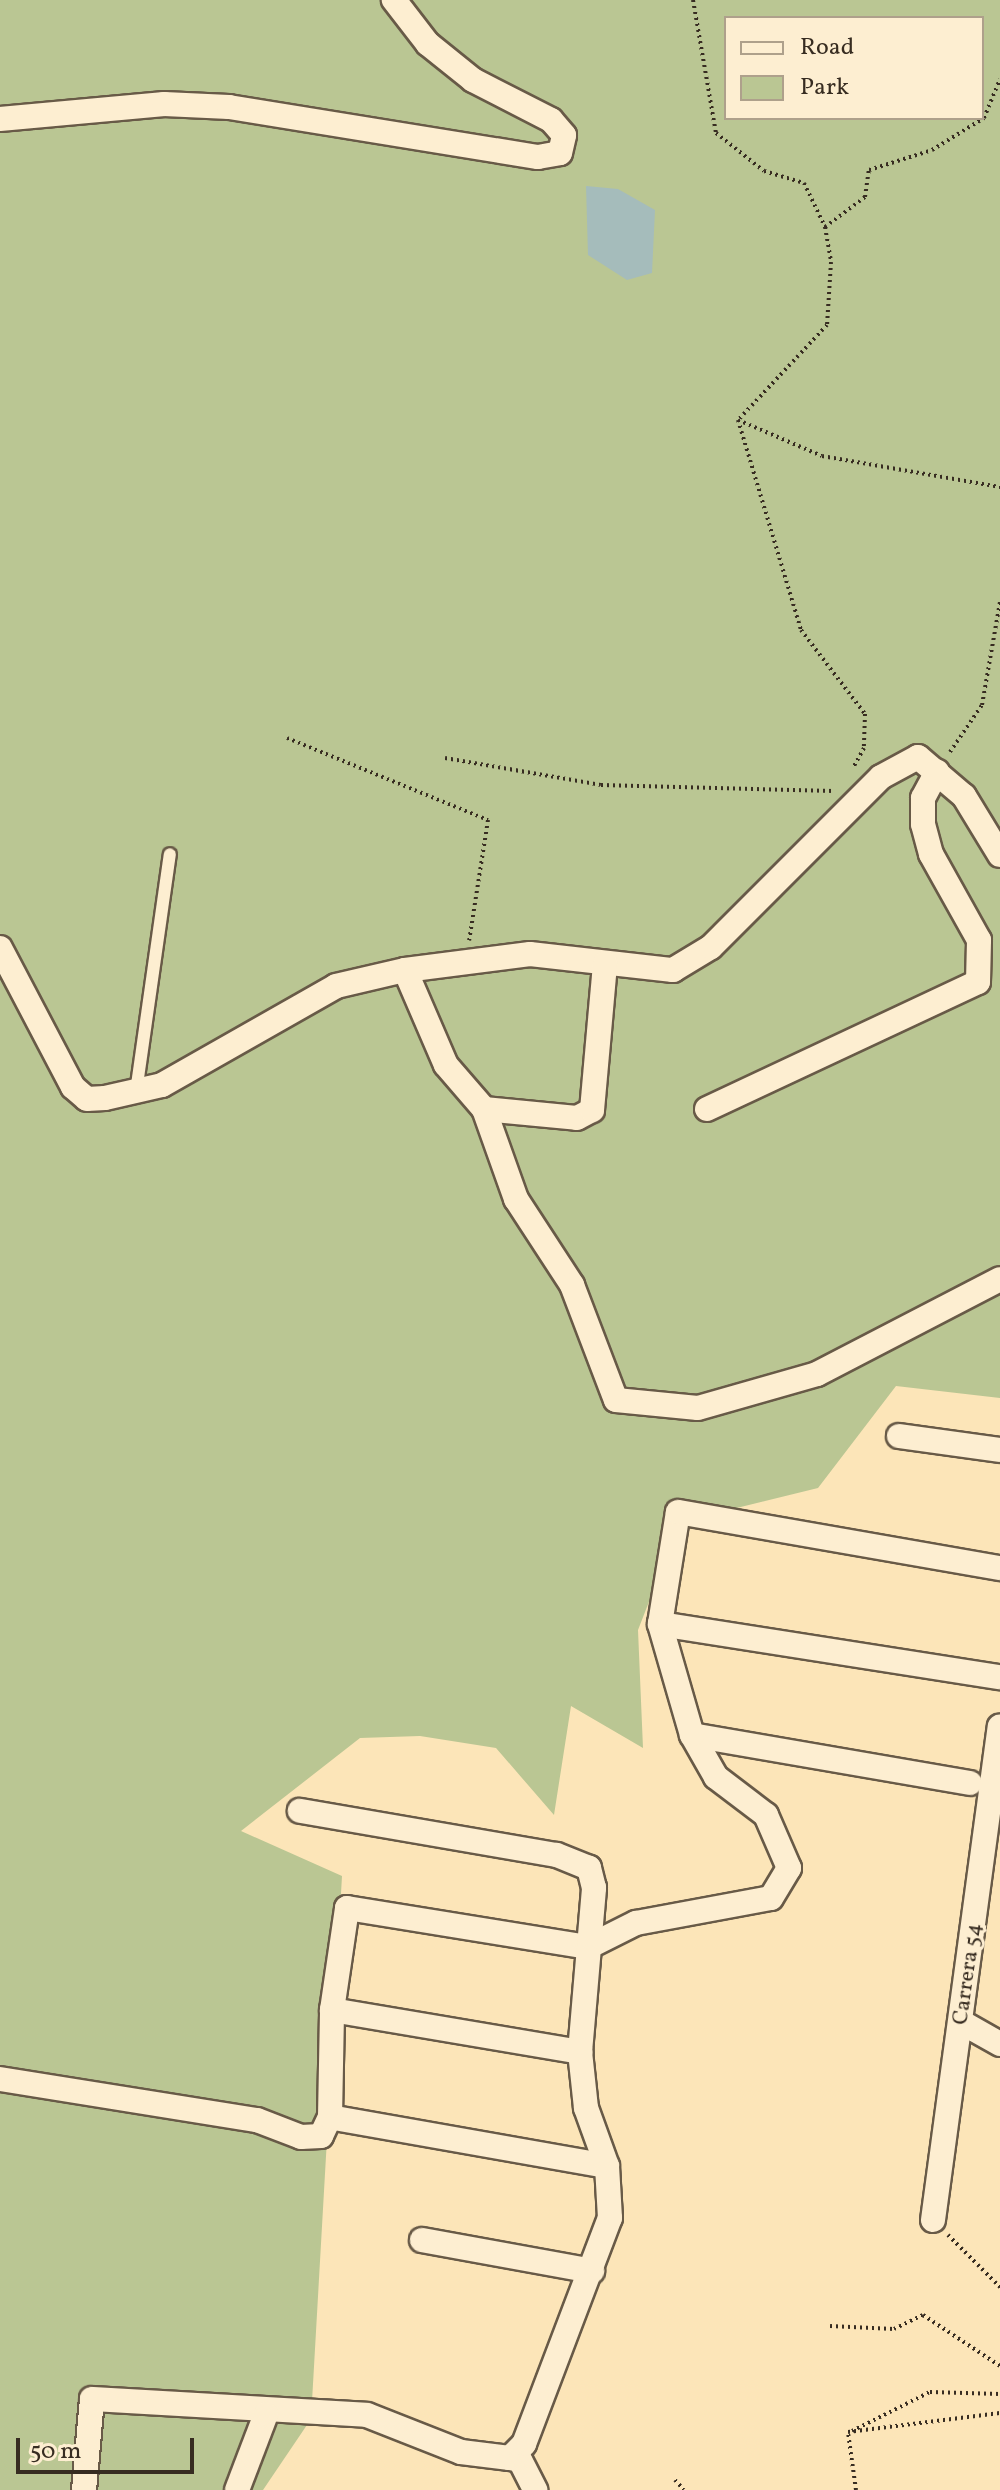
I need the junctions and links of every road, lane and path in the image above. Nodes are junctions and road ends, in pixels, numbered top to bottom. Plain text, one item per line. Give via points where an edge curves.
1 (394, 0) edge
2 (693, 0) edge
3 (1000, 79) edge
4 (984, 118) edge
5 (0, 119) edge
6 (981, 120) edge
7 (825, 227) junction
8 (738, 420) junction
9 (1000, 487) edge
10 (1000, 602) edge
11 (287, 738) dead end
12 (445, 758) dead end
13 (937, 772) junction
14 (847, 780) dead end
15 (842, 791) dead end
16 (170, 854) dead end
17 (1000, 855) edge
18 (0, 948) edge
19 (465, 957) junction
20 (605, 964) junction
21 (405, 970) junction
22 (136, 1092) junction
23 (484, 1109) junction
24 (707, 1109) dead end
25 (1000, 1279) edge
26 (899, 1436) dead end
27 (1000, 1450) edge
28 (1000, 1568) edge
29 (660, 1624) junction
30 (1000, 1677) edge
31 (1000, 1727) edge
32 (692, 1735) junction
33 (970, 1783) dead end
34 (300, 1811) dead end
35 (588, 1947) junction
36 (332, 2010) junction
37 (961, 2022) junction
38 (1000, 2044) edge
39 (580, 2052) junction
40 (0, 2079) edge
41 (330, 2117) junction
42 (607, 2166) junction
43 (933, 2220) joint
44 (422, 2240) dead end
45 (592, 2271) junction
46 (1000, 2287) edge
47 (830, 2326) dead end
48 (1000, 2366) edge
49 (1000, 2394) edge
50 (1000, 2413) edge
51 (266, 2414) junction
52 (848, 2432) junction
53 (510, 2458) junction
54 (675, 2480) dead end
55 (84, 2490) edge
56 (237, 2490) edge
57 (535, 2490) edge
58 (684, 2490) edge
59 (856, 2490) edge

1 - 5 street via 428,44 473,80 551,120 564,135 560,153 538,157 216,107 164,104
2 - 7 path via 716,133 764,171 804,183
3 - 4 path
6 - 7 path via 932,150 869,170 865,197
7 - 8 path via 827,325
8 - 9 path via 822,456
8 - 14 path via 801,630 865,714 864,748
10 - 13 path via 982,705
11 - 19 path via 488,820 492,829
12 - 15 path via 601,785
13 - 17 street via 964,796
13 - 20 street via 918,757 897,764 690,963 673,970
13 - 24 street via 923,798 923,824 943,880 979,940 978,982
16 - 22 lane
18 - 22 street via 73,1087 87,1099
19 - 20 street via 530,954
19 - 21 street
20 - 23 street via 592,1110 577,1118
21 - 22 street via 309,998 162,1085
21 - 23 street via 446,1065
23 - 25 street via 516,1199 572,1285 616,1400 698,1408 817,1374
26 - 27 street
28 - 29 street via 678,1512
29 - 30 street
29 - 32 street
31 - 37 street, Carrera 54
32 - 33 street
32 - 35 street via 716,1777 766,1815 789,1868 771,1898 636,1923
34 - 35 street via 556,1855 589,1868
35 - 36 street via 347,1908
35 - 39 street
36 - 39 street
36 - 41 street
37 - 38 street
37 - 43 street, Carrera 54
39 - 42 street via 586,2108
40 - 41 street via 257,2120 301,2137 321,2136
41 - 42 street
42 - 45 street via 610,2218
43 - 46 path
44 - 45 street
45 - 53 street via 524,2444
47 - 48 path via 894,2329 923,2315
49 - 52 path via 930,2392
50 - 52 path
51 - 53 street via 367,2415 461,2452
51 - 55 street via 92,2399
51 - 56 street
52 - 59 path
53 - 57 street via 520,2460
54 - 58 path

